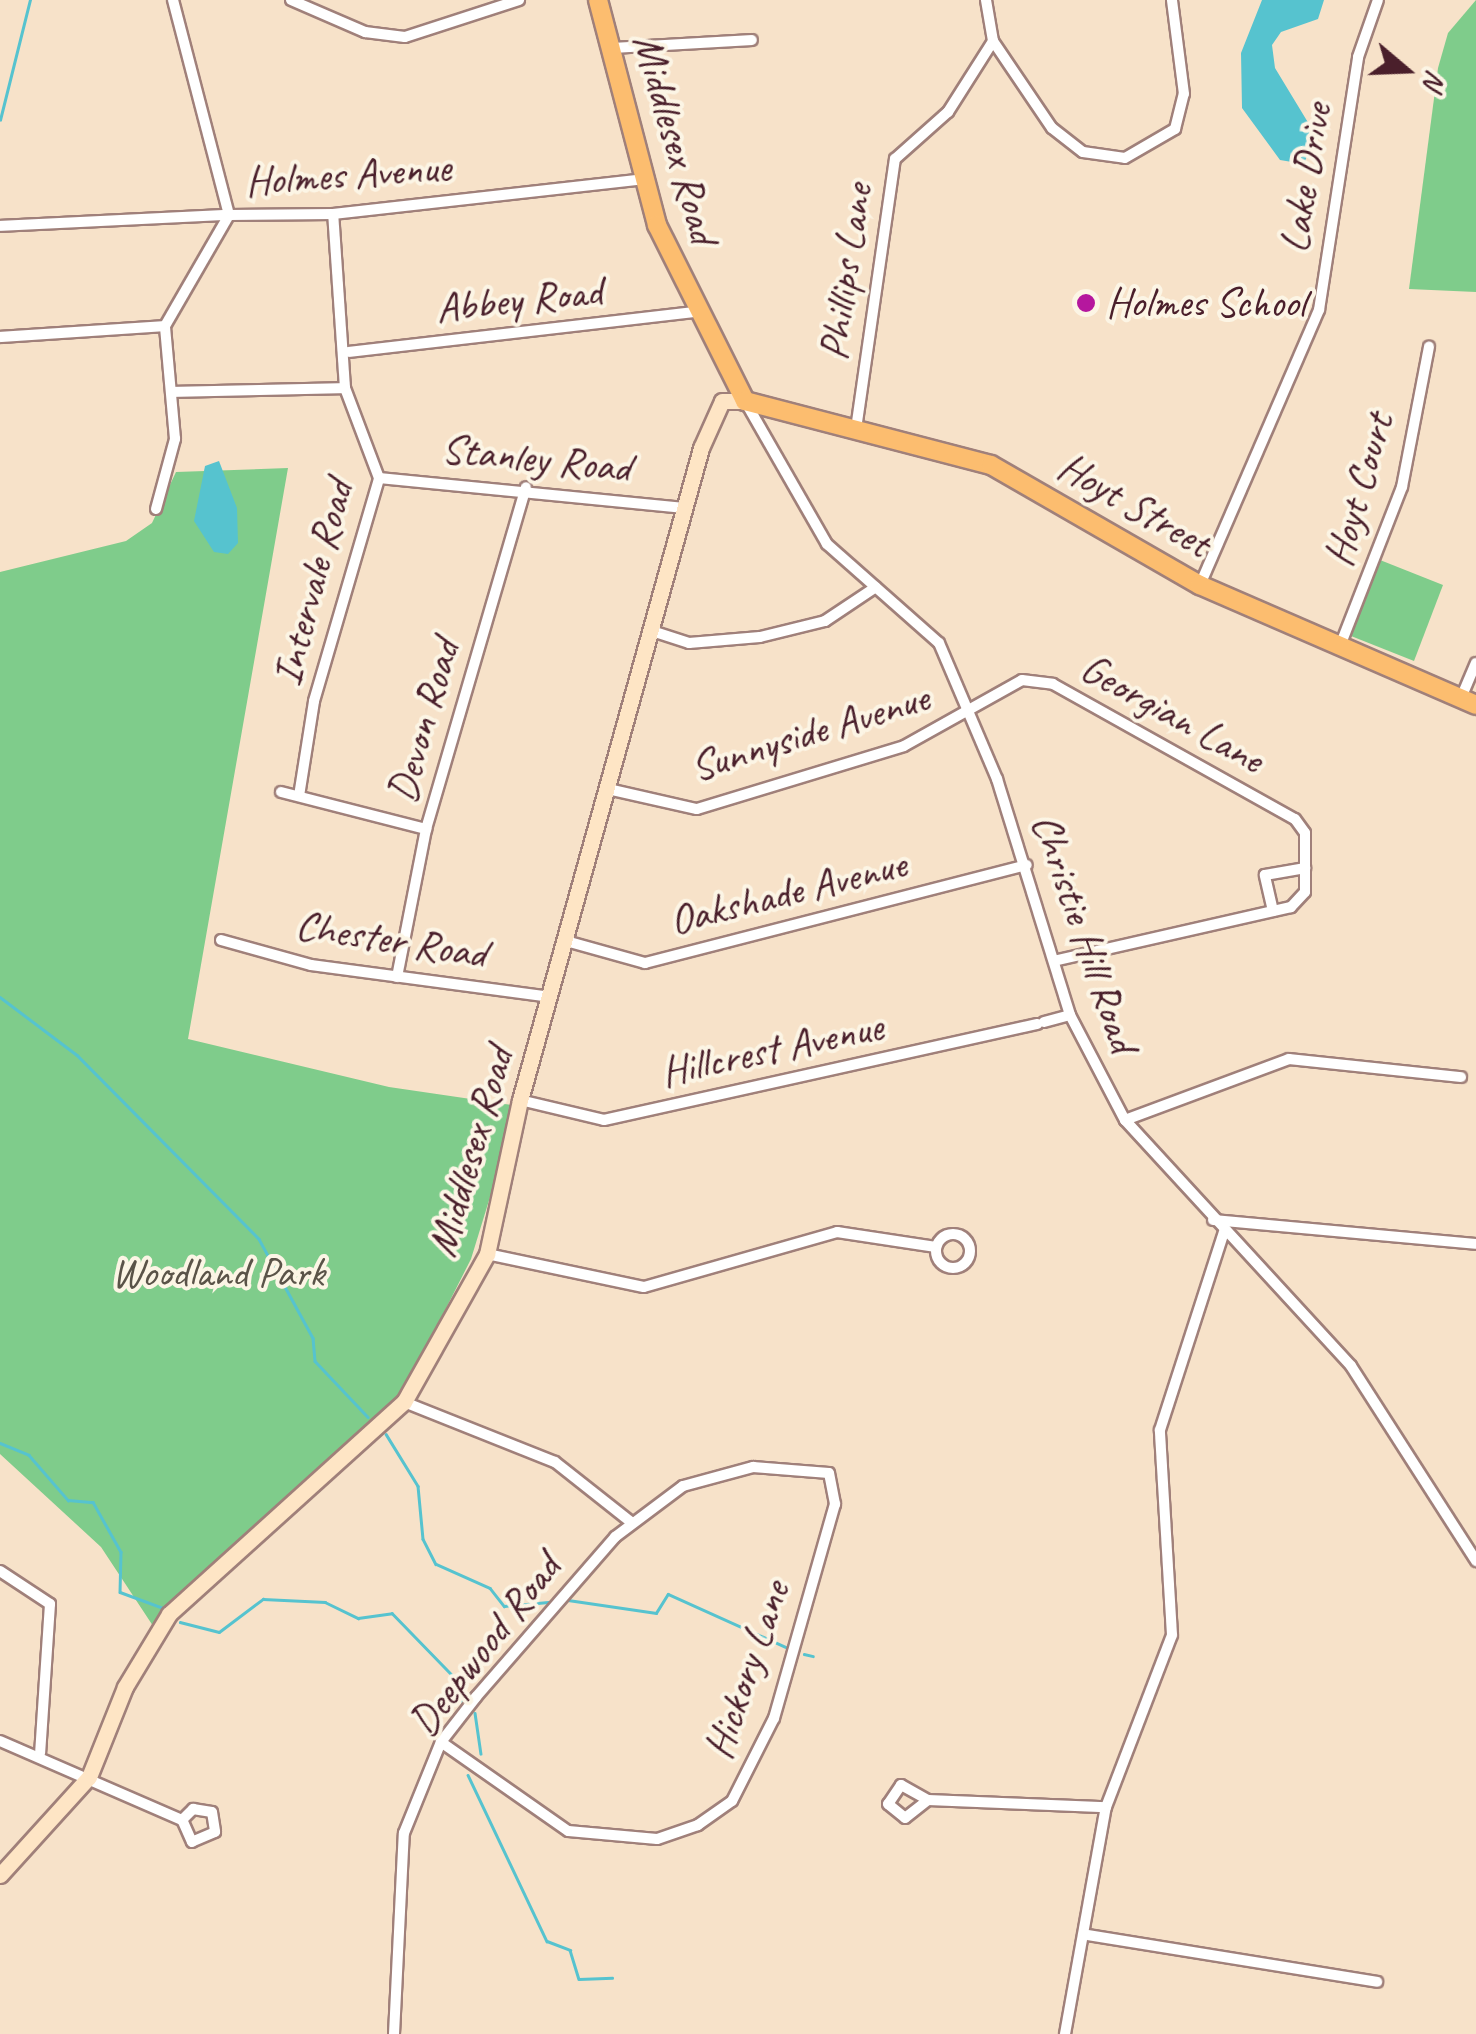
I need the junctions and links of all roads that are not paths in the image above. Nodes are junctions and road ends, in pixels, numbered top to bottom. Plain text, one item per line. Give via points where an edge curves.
1 (173, 0) edge
2 (291, 0) edge
3 (519, 0) edge
4 (598, 0) edge
5 (986, 0) edge
6 (1172, 0) edge
7 (1378, 0) edge
8 (752, 40) dead end
9 (993, 42) junction
10 (613, 48) junction
11 (643, 180) junction
12 (334, 214) junction
13 (229, 215) junction
14 (0, 226) edge
15 (696, 312) junction
16 (165, 326) junction
17 (0, 337) edge
18 (1429, 348) dead end
19 (348, 352) junction
20 (345, 388) junction
21 (174, 392) junction
22 (744, 401) junction
23 (856, 429) junction
24 (379, 478) junction
25 (526, 487) junction
26 (685, 508) junction
27 (156, 509) dead end
28 (1200, 584) junction
29 (876, 587) junction
30 (652, 631) junction
31 (1340, 647) junction
32 (1476, 663) edge
33 (1468, 701) edge
34 (972, 715) junction
35 (608, 789) junction
36 (281, 792) dead end
37 (299, 796) junction
38 (426, 829) junction
39 (1026, 866) junction
40 (1306, 868) junction
41 (1273, 911) junction
42 (221, 940) dead end
43 (566, 940) junction
44 (1054, 961) junction
45 (397, 977) junction
46 (552, 997) junction
47 (1070, 1016) junction
48 (1461, 1077) dead end
49 (520, 1100) junction
50 (1125, 1120) junction
51 (1213, 1220) junction
52 (1224, 1232) junction
53 (1476, 1244) edge
54 (936, 1247) dead end
55 (487, 1254) junction
56 (404, 1402) junction
57 (829, 1474) joint
58 (631, 1522) junction
59 (1476, 1560) edge
60 (0, 1571) edge
61 (0, 1741) edge
62 (441, 1742) junction
63 (40, 1753) junction
64 (89, 1777) junction
65 (928, 1800) dead end
66 (1106, 1807) junction
67 (182, 1820) dead end
68 (0, 1875) edge
69 (1088, 1935) junction
70 (1378, 1982) dead end
71 (394, 2034) edge
72 (1065, 2034) edge

1 - 13 street
2 - 3 street via 366,32 405,37
4 - 10 main road, Middlesex Road
5 - 9 street
6 - 9 street via 1184,94 1175,128 1125,158 1083,152 1052,128
7 - 28 street, Lake Drive via 1358,57 1319,310
8 - 10 street
9 - 23 street, Phillips Lane via 948,112 895,160
10 - 11 main road, Middlesex Road
11 - 12 street, Holmes Avenue
11 - 15 main road, Middlesex Road
12 - 13 street, Holmes Avenue
12 - 19 street, Intervale Road
13 - 14 street
13 - 16 street, Holmes Avenue
15 - 19 street, Abbey Road
15 - 22 main road, Middlesex Road
16 - 17 street
16 - 21 street
18 - 31 street, Hoyt Court via 1402,487
19 - 20 street, Intervale Road
20 - 21 street
20 - 24 street, Intervale Road
21 - 27 street via 171,478
22 - 23 main road, Hoyt Street
22 - 26 street, Middlesex Road via 714,418
22 - 29 street, Christie Hill Road via 827,544
23 - 28 main road, Hoyt Street via 991,465
24 - 25 street, Stanley Road
24 - 37 street, Intervale Road via 314,701
25 - 26 street, Stanley Road
25 - 38 street, Devon Road
26 - 30 street, Middlesex Road
28 - 31 main road, Hoyt Street
29 - 30 street via 825,620 760,637 690,642
29 - 34 street, Christie Hill Road via 938,643
30 - 35 street, Middlesex Road
31 - 33 main road, Hoyt Street
32 - 33 street
34 - 35 street, Sunnyside Avenue via 904,746 697,808
34 - 39 street, Christie Hill Road
34 - 40 street, Georgian Lane via 1022,680 1053,684 1296,820
35 - 43 street, Middlesex Road
36 - 37 street
37 - 38 street
38 - 45 street, Devon Road
39 - 43 street, Oakshade Avenue via 645,963
39 - 44 street, Christie Hill Road
40 - 41 street via 1300,900
40 - 41 street via 1265,876
41 - 44 street
42 - 45 street, Chester Road
43 - 46 street, Middlesex Road
44 - 47 street, Christie Hill Road
45 - 46 street, Chester Road
46 - 49 street, Middlesex Road
47 - 49 street, Hillcrest Avenue via 604,1120
47 - 50 street, Christie Hill Road
48 - 50 street via 1289,1059
49 - 55 street, Middlesex Road
50 - 51 street, Christie Hill Road
51 - 52 street, Christie Hill Road
51 - 53 street
52 - 59 street, Christie Hill Road via 1350,1366
52 - 66 street via 1160,1430 1172,1635
54 - 55 street via 837,1232 644,1287
55 - 56 street, Middlesex Road
56 - 58 street via 554,1462
56 - 64 street, Middlesex Road via 170,1614 125,1687
57 - 58 street, Deepwood Road via 714,1474
57 - 62 street, Hickory Lane via 835,1504 774,1718 732,1801 698,1825 657,1839 568,1831
58 - 62 street, Deepwood Road
60 - 63 street via 50,1604
61 - 63 street
62 - 71 street, Deepwood Road via 404,1833
63 - 64 street
64 - 67 street
64 - 68 street, Middlesex Road
65 - 66 street
66 - 69 street
69 - 70 street
69 - 72 street

